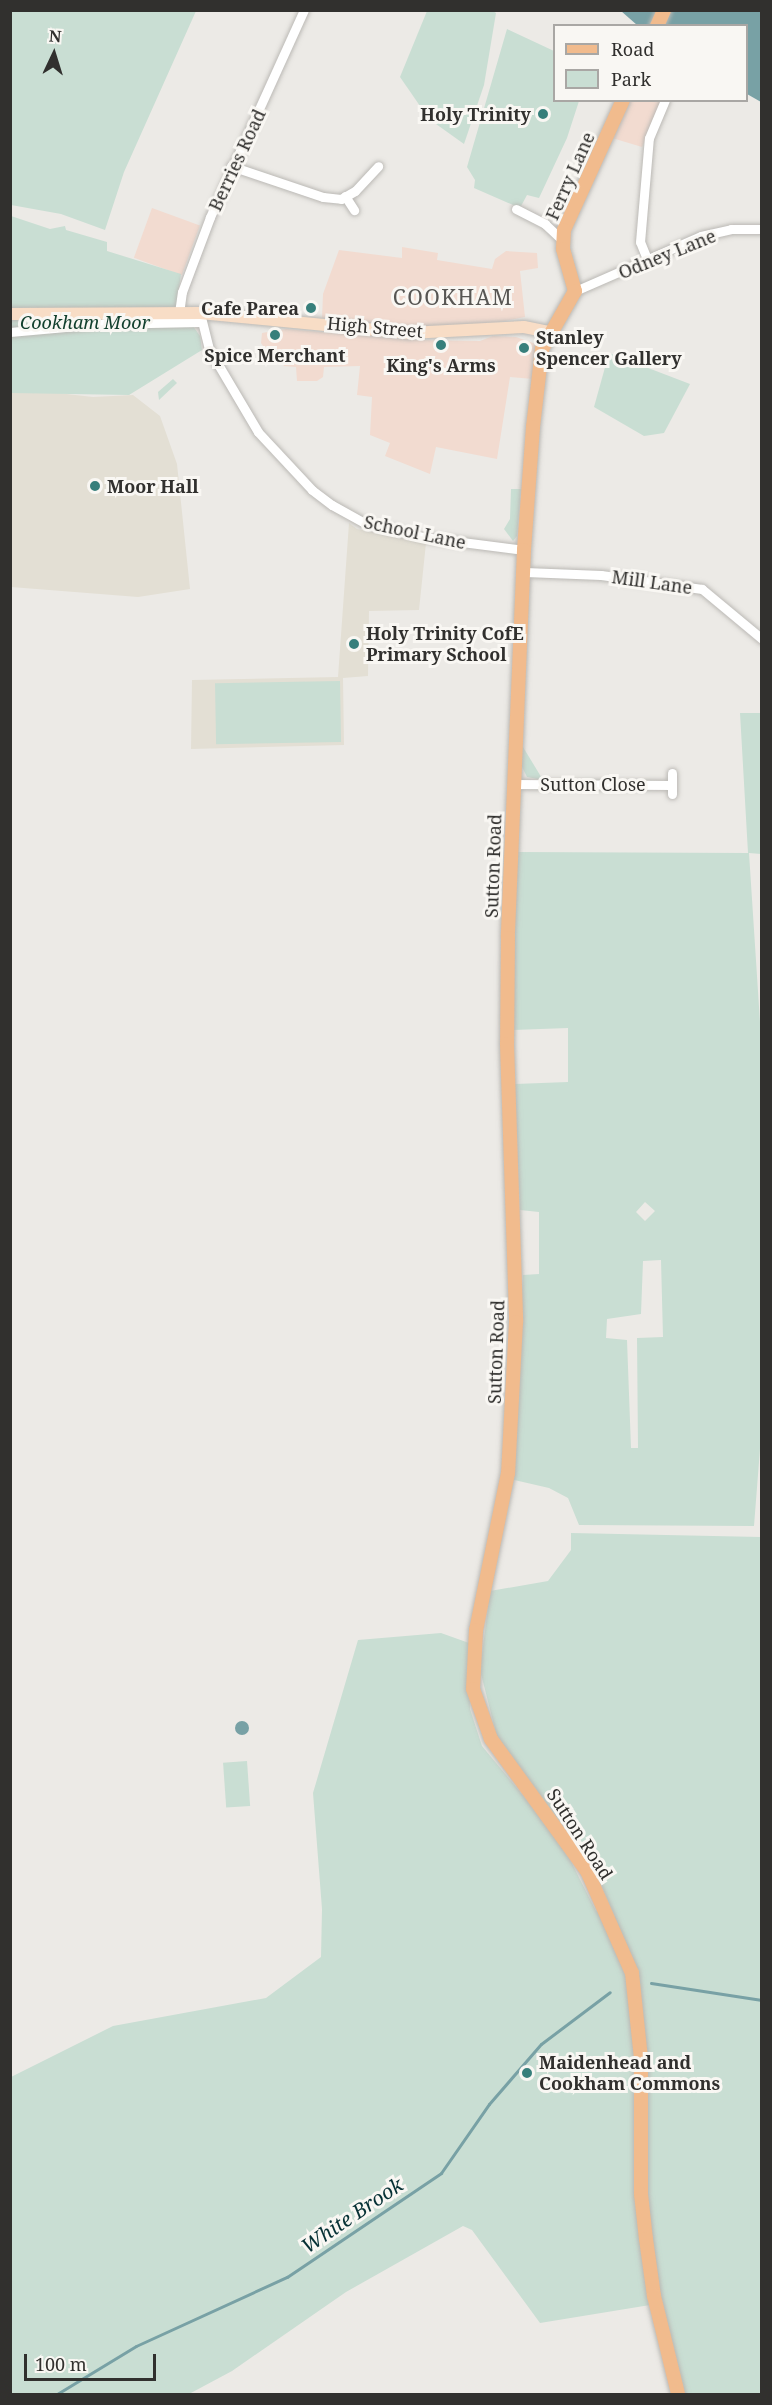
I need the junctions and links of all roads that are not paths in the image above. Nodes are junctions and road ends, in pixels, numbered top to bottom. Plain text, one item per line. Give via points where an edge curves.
1 (304, 10) edge
2 (664, 10) edge
3 (658, 24) edge
4 (622, 102) edge
5 (664, 102) edge
6 (231, 166) junction
7 (378, 166) dead end
8 (345, 196) junction
9 (516, 209) dead end
10 (354, 210) dead end
11 (762, 229) edge
12 (562, 240) junction
13 (647, 259) junction
14 (575, 291) junction
15 (179, 313) junction
16 (10, 314) edge
17 (200, 318) junction
18 (549, 332) junction
19 (10, 333) edge
20 (524, 550) junction
21 (525, 572) junction
22 (762, 639) edge
23 (672, 773) dead end
24 (513, 784) junction
25 (678, 2394) edge

1 - 6 street, Berries Road via 278,75
2 - 3 main road
4 - 12 main road, Ferry Lane
5 - 13 street via 651,127 648,148 640,242
6 - 8 street via 323,197
6 - 15 street, Berries Road via 182,292
7 - 8 street
8 - 10 street
9 - 12 street via 545,224
11 - 13 street, Odney Lane via 731,229 701,236
12 - 14 main road, Ferry Lane
13 - 14 street, Odney Lane
14 - 18 main road
15 - 16 main road, High Street
15 - 17 main road, High Street
17 - 18 main road, High Street via 410,333 524,327
17 - 19 street
17 - 20 street, School Lane via 209,349 226,371 258,432 312,490 332,505 377,526
18 - 20 main road, Sutton Road via 542,349
20 - 21 main road, Sutton Road
21 - 22 street, Mill Lane via 601,575 702,589
21 - 24 main road, Sutton Road
23 - 24 street, Sutton Close via 672,789
24 - 25 main road, Sutton Road via 507,1044 516,1322 508,1473 476,1630 473,1689 491,1739 587,1871 632,1973 641,2059 641,2194 661,2325

